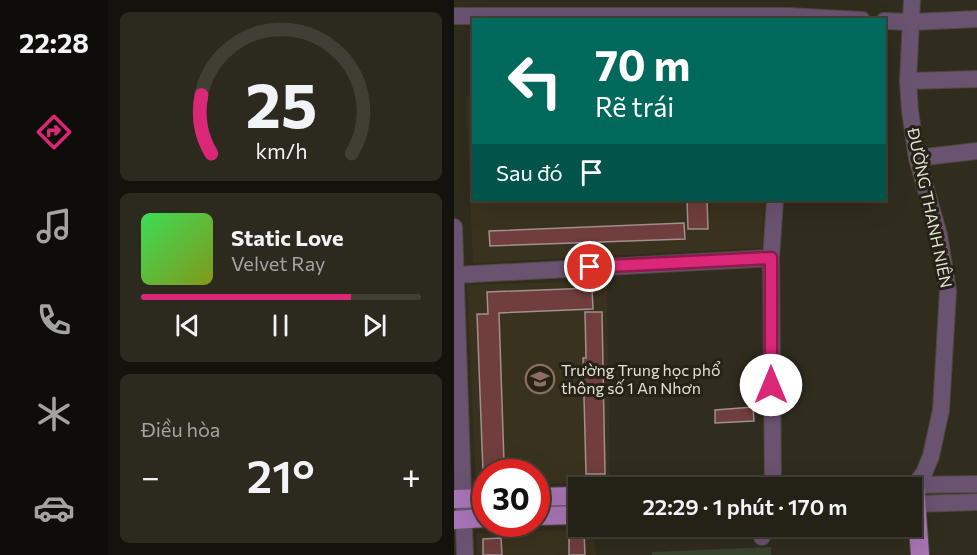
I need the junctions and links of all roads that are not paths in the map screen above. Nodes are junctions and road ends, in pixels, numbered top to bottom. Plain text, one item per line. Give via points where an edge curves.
1 (912, 0) edge
2 (627, 8) edge
3 (788, 12) edge
4 (454, 16) edge
5 (844, 18) edge
6 (976, 19) edge
7 (886, 21) edge
8 (911, 22) junction
9 (976, 79) edge
10 (908, 81) junction
11 (976, 151) edge
12 (917, 158) junction
13 (775, 201) edge
14 (454, 227) edge
15 (454, 250) edge
16 (771, 258) junction
17 (455, 275) edge
18 (773, 477) edge
19 (921, 477) edge
20 (976, 484) edge
21 (922, 485) edge
22 (568, 495) edge
23 (550, 496) edge
24 (458, 499) edge
25 (976, 502) edge
26 (922, 504) edge
27 (568, 514) edge
28 (550, 515) edge
29 (458, 519) edge
30 (918, 537) edge
31 (464, 555) edge
32 (920, 555) edge

1 - 8 street, ĐƯỜNG THANH NIÊN
2 - 3 street
2 - 4 street
3 - 5 street
6 - 8 street
7 - 8 street
8 - 10 street, ĐƯỜNG THANH NIÊN
9 - 10 street
10 - 12 street, ĐƯỜNG THANH NIÊN
11 - 12 street
12 - 19 street, ĐƯỜNG THANH NIÊN via 948,291 941,410 931,456
13 - 16 street
14 - 15 street
15 - 17 street
16 - 17 street
16 - 18 street
17 - 24 street
20 - 21 street
22 - 23 main road
24 - 29 street
25 - 26 street
27 - 28 main road
29 - 31 street
30 - 32 main road

